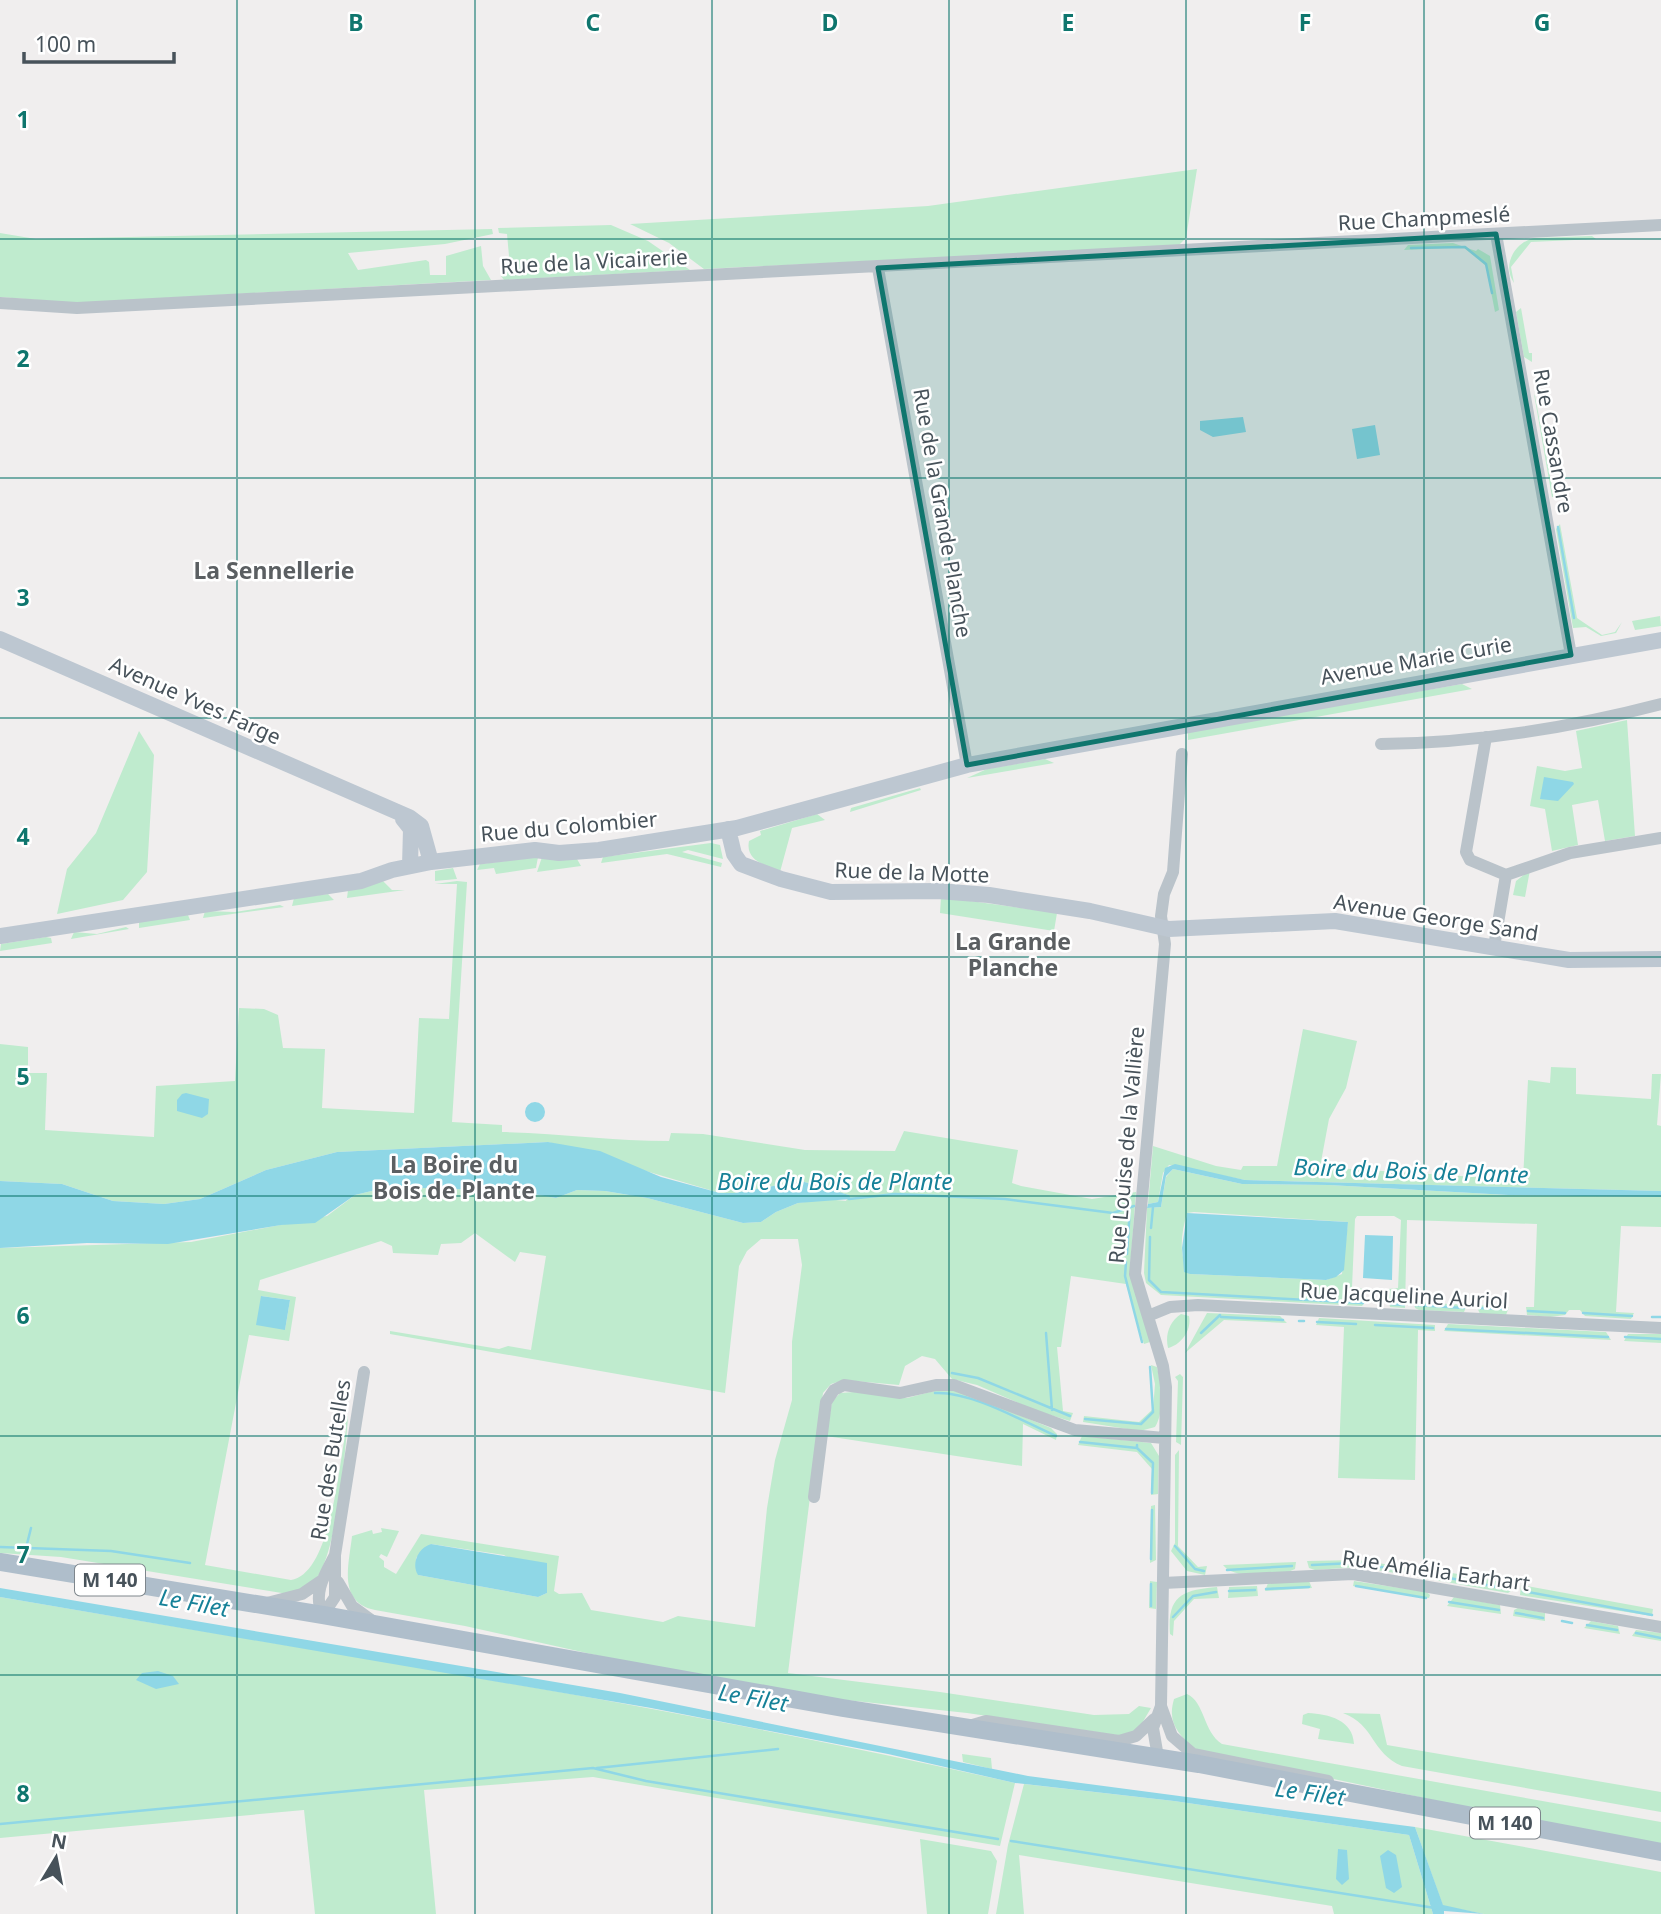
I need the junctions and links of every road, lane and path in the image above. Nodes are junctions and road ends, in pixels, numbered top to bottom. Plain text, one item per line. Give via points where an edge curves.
1 (1661, 225) edge
2 (1496, 234) junction
3 (1189, 251) joint
4 (878, 268) junction
5 (0, 303) edge
6 (0, 639) edge
7 (1661, 640) edge
8 (1571, 655) junction
9 (1661, 704) edge
10 (1179, 726) joint
11 (1486, 737) junction
12 (1381, 744) dead end
13 (1182, 754) dead end
14 (968, 765) junction
15 (373, 803) junction
16 (733, 829) junction
17 (1661, 838) edge
18 (431, 862) junction
19 (411, 866) junction
20 (1506, 875) junction
21 (1163, 928) junction
22 (0, 936) edge
23 (1494, 947) junction
24 (1661, 959) edge
25 (1147, 1316) junction
26 (1661, 1328) edge
27 (364, 1372) dead end
28 (1164, 1438) junction
29 (814, 1497) dead end
30 (335, 1555) junction
31 (0, 1562) edge
32 (337, 1579) junction
33 (321, 1581) junction
34 (1163, 1583) junction
35 (258, 1604) junction
36 (323, 1615) junction
37 (379, 1625) junction
38 (1661, 1627) edge
39 (1161, 1706) junction
40 (1154, 1719) junction
41 (970, 1726) junction
42 (1170, 1731) junction
43 (1158, 1758) junction
44 (1350, 1792) junction
45 (1661, 1852) edge

1 - 2 street, Rue Champmeslé
2 - 3 street, Rue Champmeslé
2 - 8 street, Rue Cassandre
3 - 4 street, Rue de la Vicairerie
4 - 5 street, Rue de la Vicairerie via 76,308
4 - 14 street, Rue de la Grande Planche
6 - 15 main road, Avenue Yves Farge
7 - 8 main road, Avenue Marie Curie
8 - 10 main road, Avenue Marie Curie
9 - 11 street via 1599,720
10 - 14 main road, Rue du Colombier
11 - 12 street
11 - 20 street via 1466,852 1470,860
13 - 21 street, Rue Louise de la Vallière via 1173,872 1164,894
14 - 16 main road, Rue du Colombier
15 - 18 main road, Avenue Yves Farge via 421,826
15 - 19 main road, Avenue Yves Farge via 408,823
16 - 18 main road, Rue du Colombier via 598,850 559,853 535,849
16 - 21 main road, Rue de la Motte via 736,859 781,879 831,892 989,895
17 - 20 street via 1570,853
18 - 19 main road, Rue du Colombier
19 - 22 main road, Rue du Colombier via 349,883
20 - 23 street
21 - 23 main road, Avenue George Sand via 1335,921
21 - 25 street, Rue Louise de la Vallière via 1166,944 1135,1268
23 - 24 main road, Avenue George Sand via 1587,961
25 - 26 street, Rue Jacqueline Auriol via 1188,1305
25 - 28 street, Rue Louise de la Vallière via 1165,1377
27 - 30 street, Rue des Butelles
28 - 29 street via 1075,1430 954,1385 900,1393 844,1385 826,1402
28 - 34 street, Rue Louise de la Vallière
30 - 32 street, Rue des Butelles
30 - 33 street, Rue des Butelles
31 - 35 main road, M 140
32 - 36 street, Rue des Butelles via 335,1597
32 - 37 street, Rue des Butelles via 348,1601
33 - 35 street via 302,1594
33 - 36 street via 318,1607
34 - 38 street, Rue Amélia Earhart via 1353,1574
34 - 39 street, Rue Louise de la Vallière
35 - 36 main road, M 140
36 - 37 main road, M 140
37 - 41 main road, M 140 via 843,1708
39 - 40 street, Rue Louise de la Vallière
39 - 42 street, Rue Louise de la Vallière
40 - 41 street, Rue Louise de la Vallière via 1136,1736 1119,1741 986,1721
40 - 43 street
41 - 43 main road, M 140
42 - 43 street
42 - 44 street, Rue Louise de la Vallière via 1193,1754 1311,1776
43 - 44 main road, M 140
44 - 45 main road, M 140

